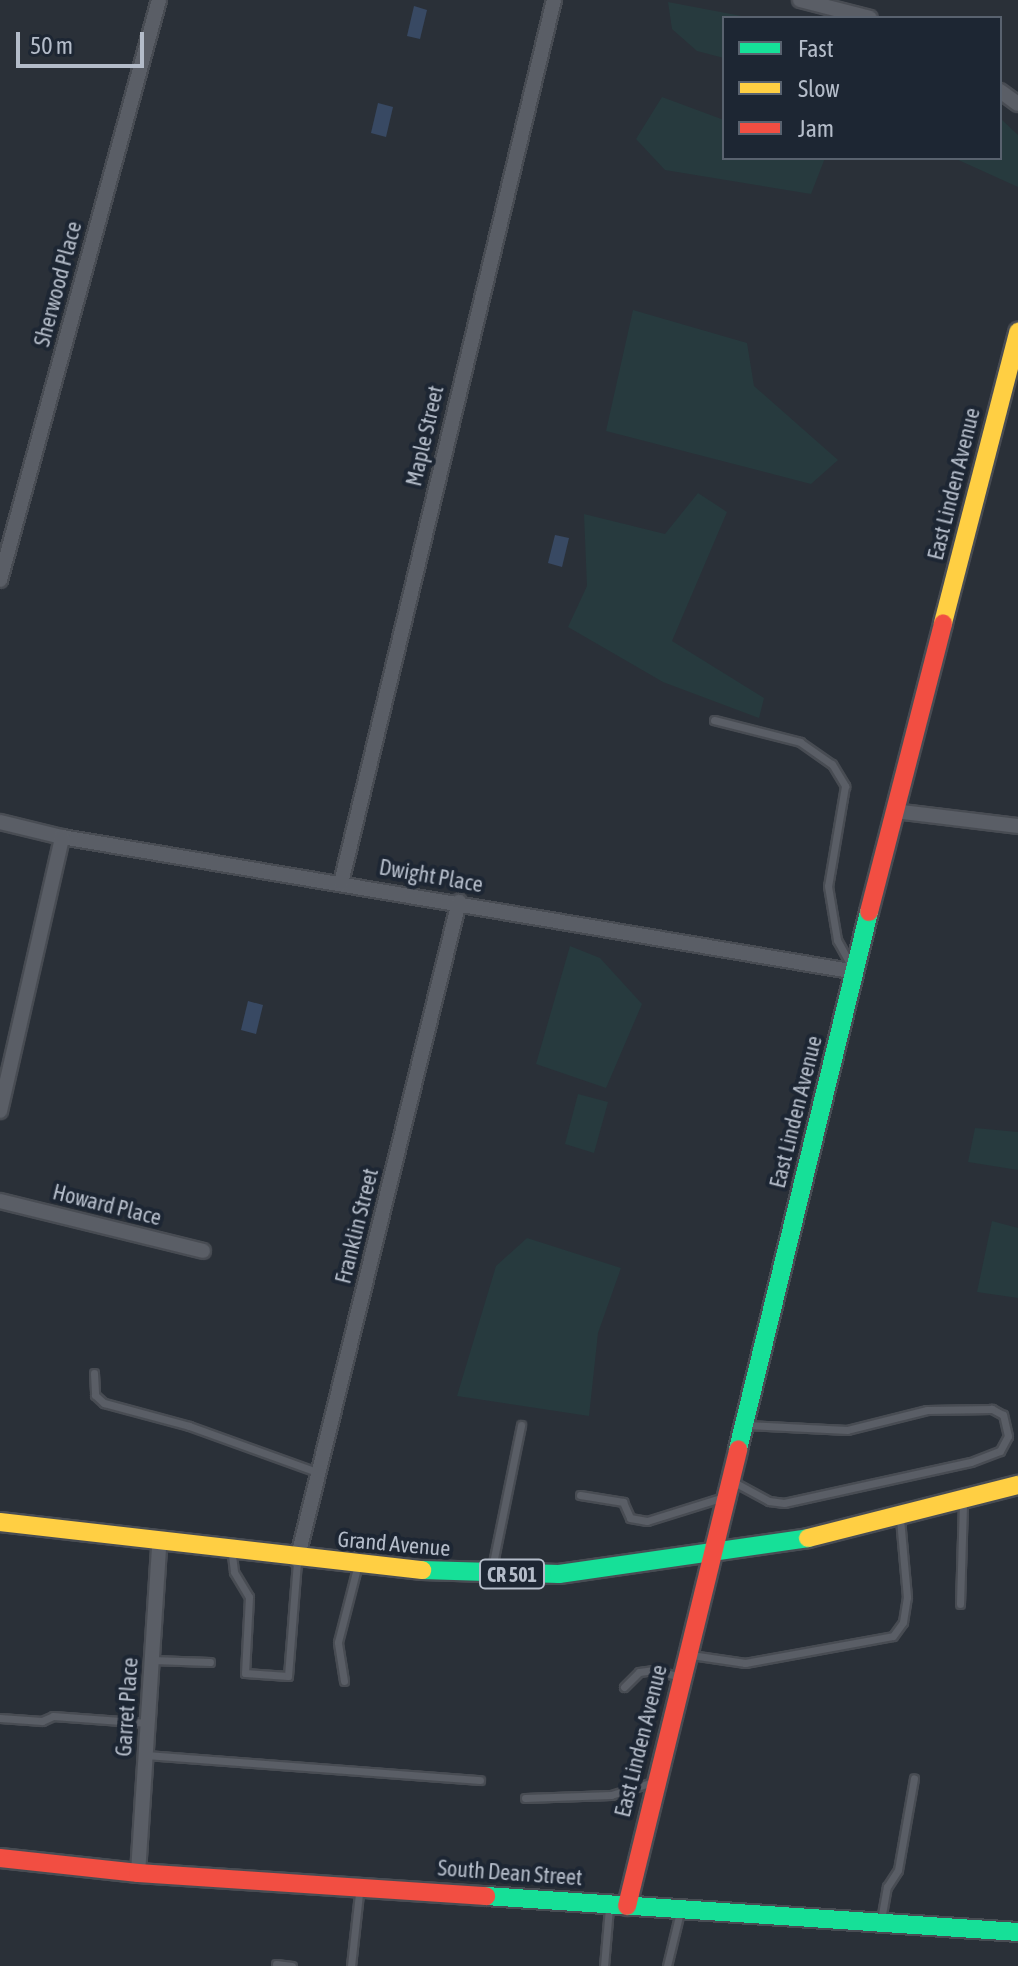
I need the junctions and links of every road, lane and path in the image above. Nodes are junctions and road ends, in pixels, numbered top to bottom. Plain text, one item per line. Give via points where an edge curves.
1 (159, 0) edge
2 (554, 0) edge
3 (800, 0) edge
4 (862, 16) edge
5 (1018, 332) edge
6 (0, 580) edge
7 (714, 720) dead end
8 (894, 811) junction
9 (0, 822) edge
10 (1018, 826) edge
11 (62, 837) junction
12 (341, 883) junction
13 (459, 902) junction
14 (856, 972) junction
15 (0, 1111) edge
16 (0, 1201) edge
17 (203, 1251) dead end
18 (94, 1373) dead end
19 (521, 1425) dead end
20 (744, 1425) junction
21 (317, 1472) junction
22 (1018, 1485) edge
23 (728, 1488) junction
24 (580, 1495) dead end
25 (964, 1499) junction
26 (900, 1516) junction
27 (0, 1522) edge
28 (159, 1545) junction
29 (232, 1553) junction
30 (712, 1554) junction
31 (297, 1560) junction
32 (358, 1566) junction
33 (491, 1574) junction
34 (960, 1604) dead end
35 (688, 1654) junction
36 (152, 1660) junction
37 (210, 1662) dead end
38 (682, 1678) junction
39 (344, 1681) dead end
40 (624, 1687) dead end
41 (0, 1718) edge
42 (148, 1723) junction
43 (146, 1755) junction
44 (914, 1778) dead end
45 (480, 1780) dead end
46 (655, 1781) junction
47 (525, 1798) dead end
48 (0, 1858) edge
49 (138, 1873) junction
50 (359, 1887) junction
51 (618, 1905) junction
52 (680, 1910) junction
53 (881, 1922) junction
54 (1018, 1932) edge
55 (276, 1964) edge
56 (292, 1966) edge
57 (351, 1966) edge
58 (604, 1966) edge
59 (667, 1966) edge

1 - 6 street, Sherwood Place
2 - 12 street, Maple Street
3 - 4 street
5 - 8 main road, East Linden Avenue
7 - 14 lane via 800,742 832,764 845,786 828,886 837,940
8 - 10 street
8 - 14 main road, East Linden Avenue
9 - 11 street, Dwight Place
11 - 12 street, Dwight Place
11 - 15 street
12 - 13 street, Dwight Place
13 - 14 street, Dwight Place
13 - 21 street, Franklin Street
14 - 20 main road, East Linden Avenue
16 - 17 street, Howard Place
18 - 21 lane via 95,1395 104,1403 189,1426
19 - 33 lane
20 - 23 main road, East Linden Avenue
20 - 23 lane via 847,1430 927,1410 992,1409 1003,1415 1008,1436 1000,1451 971,1462 784,1503
21 - 31 street, Franklin Street
22 - 25 main road, Grand Avenue / CR 501
23 - 24 lane via 647,1521 630,1518 623,1502
23 - 30 main road, East Linden Avenue
25 - 26 main road, Grand Avenue / CR 501
25 - 34 lane
26 - 30 main road, Grand Avenue / CR 501
26 - 35 lane via 907,1597 903,1622 893,1636 745,1663
27 - 28 main road, Grand Avenue / CR 501
28 - 29 main road, Grand Avenue / CR 501
28 - 36 street, Garret Place
29 - 31 main road, Grand Avenue / CR 501
29 - 31 lane via 234,1572 249,1597 245,1673 288,1676
30 - 33 main road, Grand Avenue / CR 501 via 559,1574
30 - 35 main road, East Linden Avenue
31 - 32 main road, Grand Avenue / CR 501
32 - 33 main road, Grand Avenue / CR 501
32 - 39 lane via 338,1642
35 - 38 main road, East Linden Avenue
36 - 37 lane
36 - 42 street, Garret Place
38 - 40 lane via 654,1670 639,1672
38 - 46 main road, East Linden Avenue
41 - 42 lane
42 - 43 street, Garret Place
43 - 45 lane
43 - 49 street, Garret Place
44 - 53 lane via 898,1870 887,1887
46 - 47 lane via 611,1795
46 - 51 main road, East Linden Avenue
48 - 49 main road, South Dean Street
49 - 50 main road, South Dean Street
50 - 51 main road, South Dean Street
50 - 57 lane
51 - 52 main road, South Dean Street
51 - 58 lane
52 - 53 main road, South Dean Street
52 - 59 lane
53 - 54 main road, South Dean Street
55 - 56 lane

